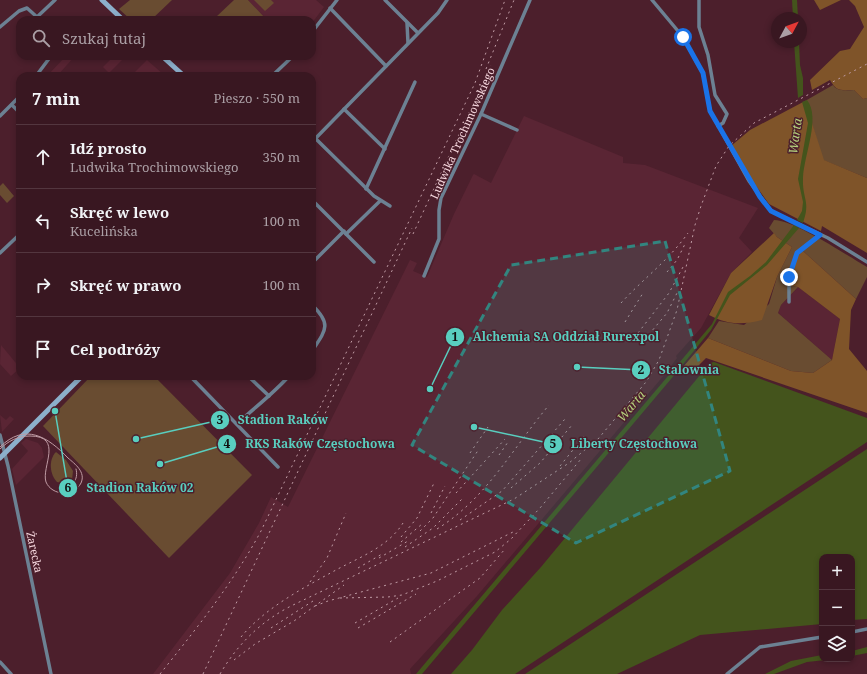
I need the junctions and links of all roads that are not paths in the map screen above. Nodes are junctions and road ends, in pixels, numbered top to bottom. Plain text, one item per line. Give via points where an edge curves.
1 (55, 0) edge
2 (102, 0) edge
3 (337, 0) edge
4 (385, 0) edge
5 (447, 0) edge
6 (530, 0) edge
7 (652, 0) edge
8 (700, 0) edge
9 (330, 8) junction
10 (37, 16) edge
11 (41, 16) edge
12 (119, 16) edge
13 (406, 22) junction
14 (0, 27) edge
15 (316, 27) edge
16 (418, 33) junction
17 (408, 43) junction
18 (48, 60) edge
19 (166, 60) edge
20 (289, 60) edge
21 (386, 66) junction
22 (39, 72) edge
23 (180, 72) edge
24 (276, 72) edge
25 (416, 82) dead end
26 (16, 100) edge
27 (12, 105) junction
28 (16, 109) edge
29 (344, 109) junction
30 (481, 114) junction
31 (0, 116) edge
32 (718, 126) junction
33 (517, 130) dead end
34 (316, 137) edge
35 (316, 139) edge
36 (385, 149) junction
37 (366, 188) junction
38 (380, 201) junction
39 (316, 204) edge
40 (390, 206) dead end
41 (345, 233) junction
42 (820, 235) junction
43 (16, 238) edge
44 (0, 253) edge
45 (316, 259) edge
46 (374, 262) dead end
47 (867, 262) edge
48 (424, 276) dead end
49 (789, 302) dead end
50 (316, 309) edge
51 (316, 345) edge
52 (76, 380) edge
53 (194, 380) edge
54 (252, 380) edge
55 (285, 380) edge
56 (269, 396) junction
57 (236, 424) junction
58 (0, 435) edge
59 (5, 454) junction
60 (0, 458) edge
61 (278, 467) dead end
62 (867, 629) edge
63 (855, 631) edge
64 (819, 638) edge
65 (0, 662) edge
66 (11, 674) edge
67 (51, 674) edge
68 (728, 674) edge

1 - 11 street
2 - 12 street
3 - 9 street
4 - 13 street
5 - 16 street
6 - 30 street, Ludwika Trochimowskiego
7 - 32 street via 683,37 700,67 710,111
8 - 32 street via 699,27 708,55 715,95 727,114 723,123
9 - 15 street
9 - 21 street
10 - 14 street via 27,8 19,11
13 - 16 street
13 - 17 street
16 - 17 street
17 - 21 street
18 - 22 street
19 - 23 street
20 - 24 street
21 - 29 street
25 - 36 street
26 - 27 street
27 - 28 street
27 - 31 street
29 - 34 street
29 - 36 street
30 - 33 street
30 - 48 street, Ludwika Trochimowskiego via 442,198 439,210 439,239
32 - 42 street via 749,181 771,211
35 - 37 street
36 - 37 street
37 - 38 street
38 - 40 street
38 - 41 street
39 - 41 street
41 - 45 street
41 - 46 street
42 - 47 street
42 - 49 street via 797,253 790,268
43 - 44 street
50 - 51 street via 323,316 325,327
52 - 59 street
53 - 57 street
54 - 56 street
55 - 56 street
56 - 57 street
57 - 61 street
58 - 59 street, Żarecka
59 - 60 street
59 - 67 street, Żarecka
62 - 63 street
64 - 68 street via 760,648
65 - 66 street

